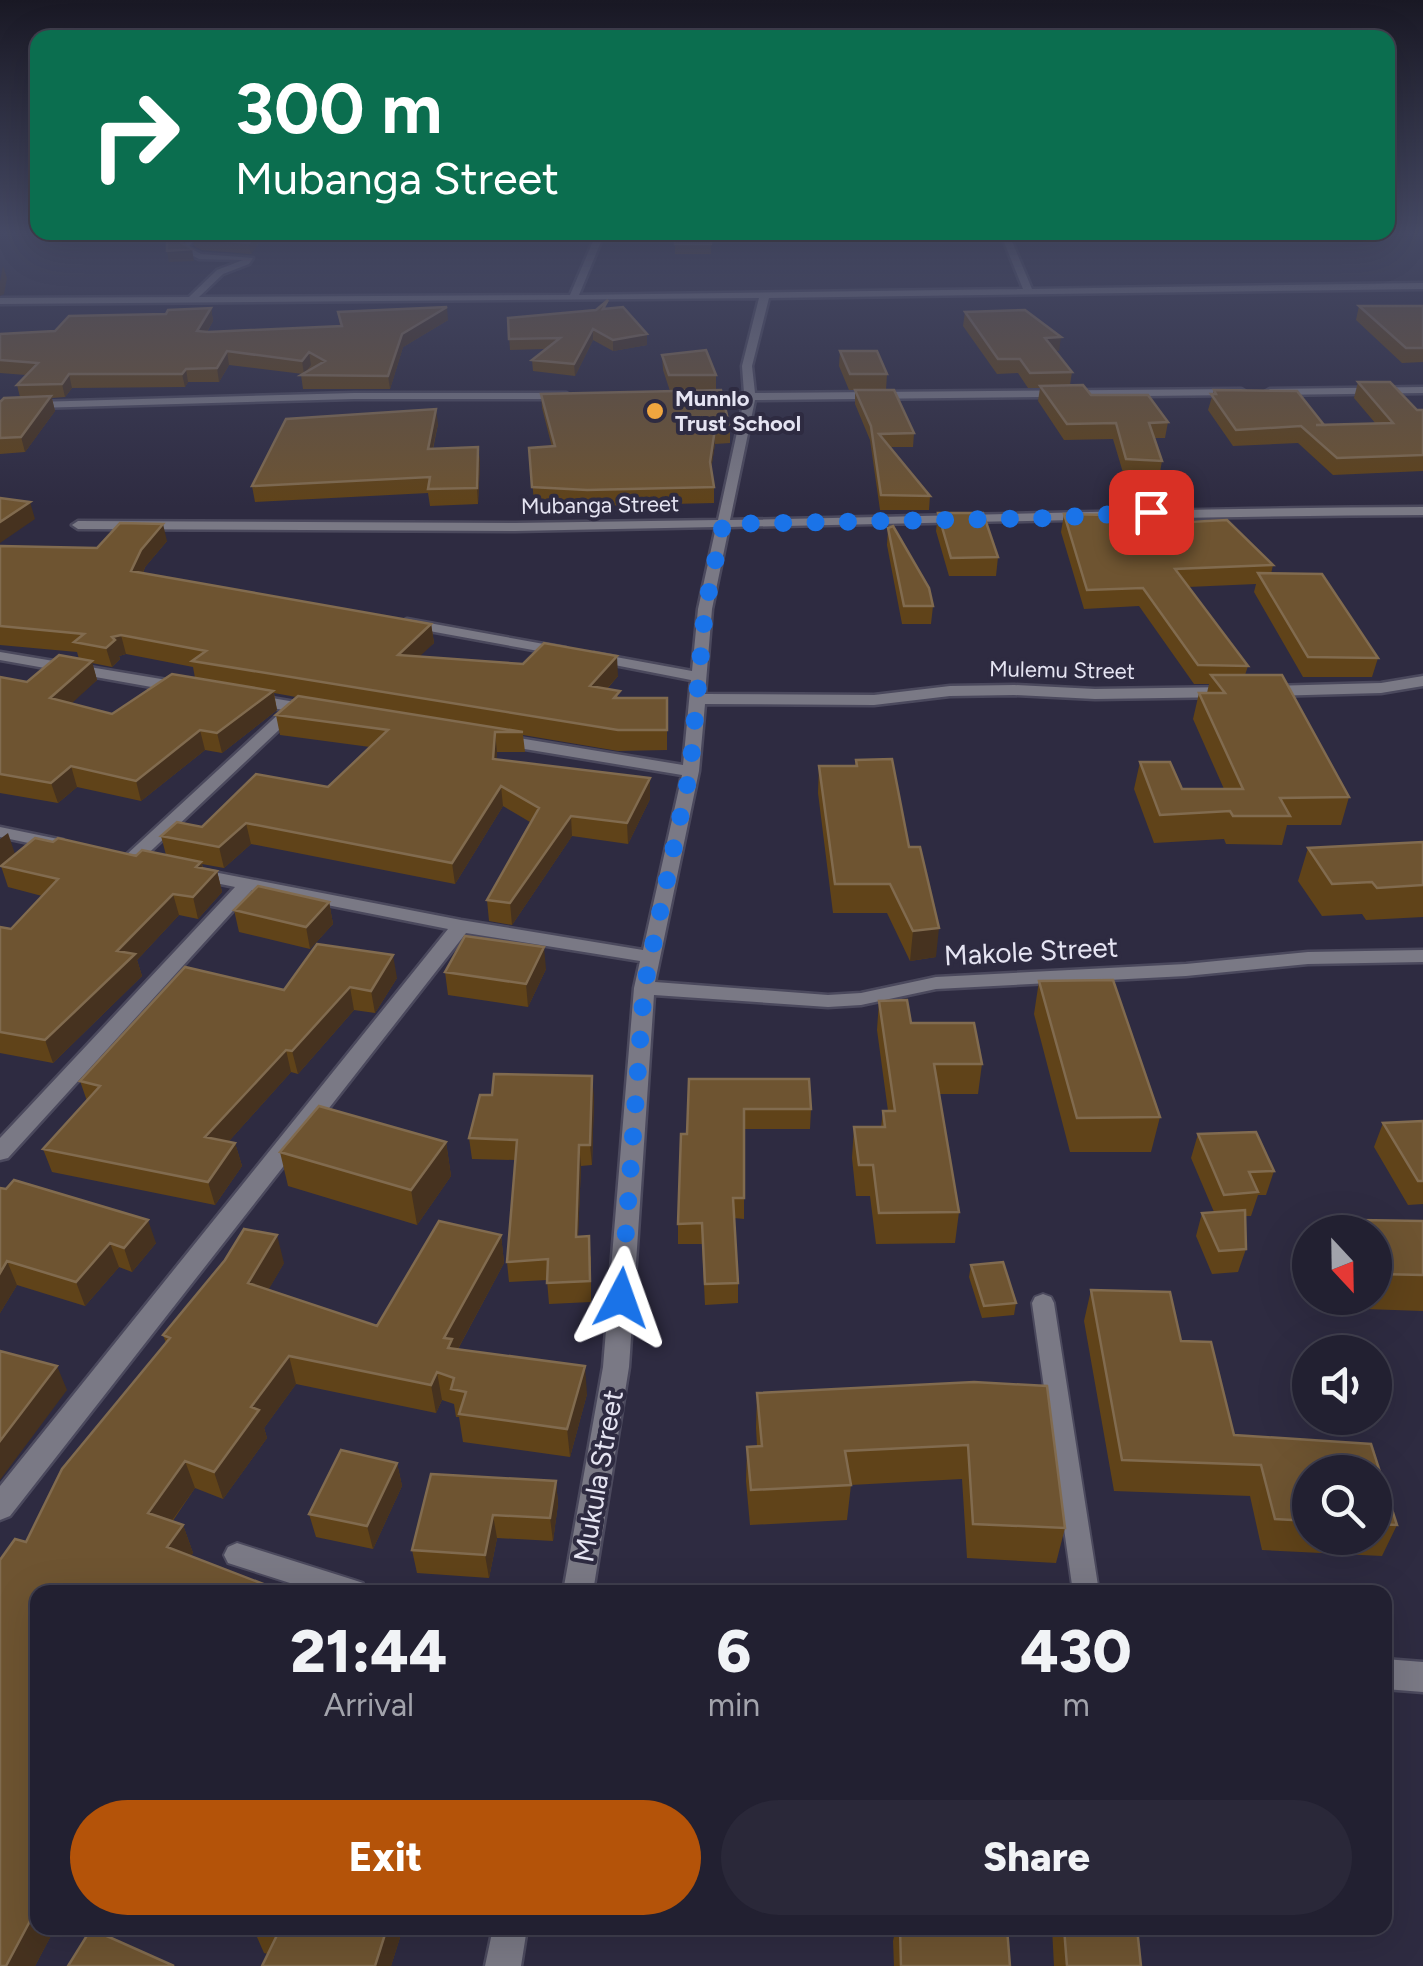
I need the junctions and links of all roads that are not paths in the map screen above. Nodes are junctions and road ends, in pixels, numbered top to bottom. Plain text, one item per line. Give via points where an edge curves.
1 (754, 324) edge
2 (1423, 390) edge
3 (586, 397) edge
4 (678, 397) edge
5 (750, 398) junction
6 (0, 406) edge
7 (1423, 511) edge
8 (723, 524) junction
9 (78, 525) dead end
10 (399, 622) edge
11 (0, 656) edge
12 (1423, 680) edge
13 (700, 688) junction
14 (197, 690) edge
15 (236, 697) edge
16 (296, 707) junction
17 (333, 713) edge
18 (484, 738) edge
19 (690, 771) junction
20 (0, 832) edge
21 (80, 849) edge
22 (248, 884) junction
23 (461, 926) junction
24 (1423, 956) edge
25 (650, 957) junction
26 (644, 988) junction
27 (0, 1152) edge
28 (1043, 1304) dead end
29 (0, 1507) edge
30 (237, 1555) dead end
31 (332, 1585) edge
32 (579, 1585) edge
33 (1085, 1585) edge
34 (1392, 1675) edge
35 (1423, 1677) edge
36 (509, 1935) edge
37 (503, 1966) edge

1 - 5 street, Mukula Street
2 - 5 street
3 - 6 street
4 - 5 street
5 - 8 street, Mukula Street
7 - 8 street, Mubanga Street
8 - 9 street, Mubanga Street
8 - 13 street, Mukula Street via 705,610
10 - 13 street, Mulemu Street
11 - 14 street
12 - 13 street, Mulemu Street via 1326,690 950,691 874,700
13 - 19 street, Mukula Street
15 - 16 street
16 - 17 street
16 - 22 street via 141,862
18 - 19 street
19 - 25 street, Mukula Street
20 - 21 street via 38,848
22 - 23 street
22 - 27 street
23 - 25 street
23 - 29 street
24 - 26 street, Makole Street via 936,983 828,1001
25 - 26 street, Mukula Street
26 - 32 street, Mukula Street via 616,1368
28 - 33 lane
30 - 31 lane
34 - 35 street
36 - 37 street

